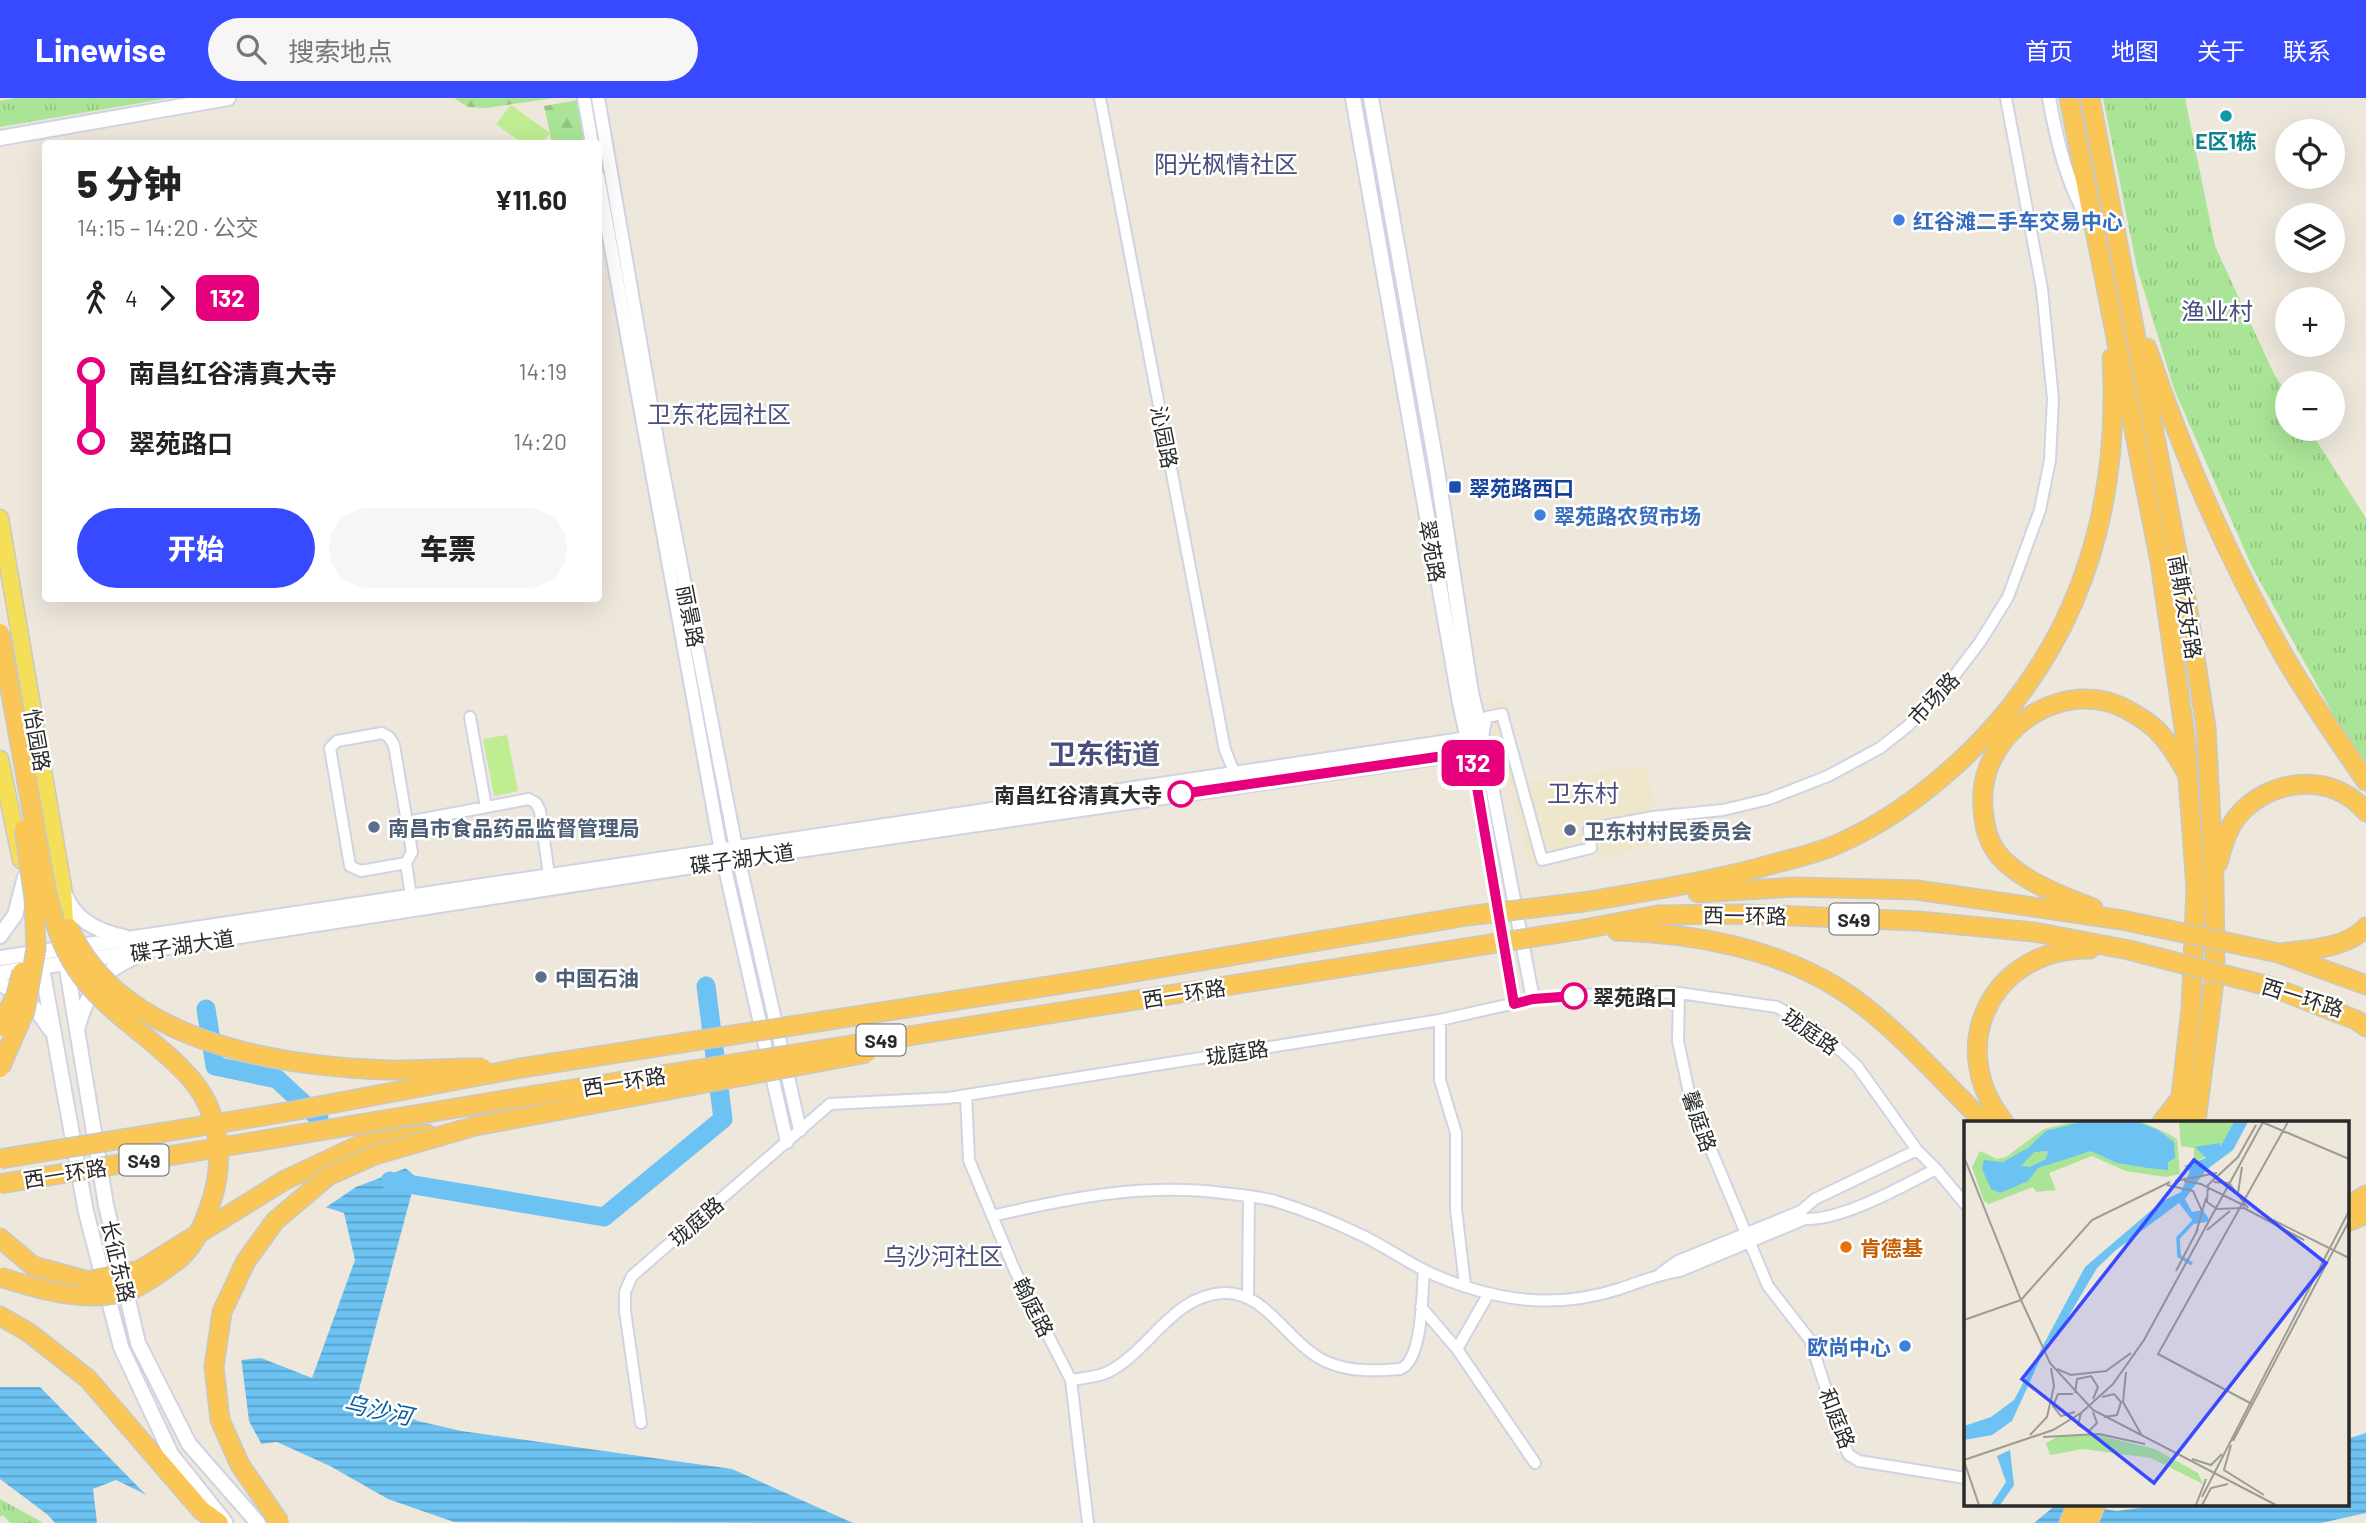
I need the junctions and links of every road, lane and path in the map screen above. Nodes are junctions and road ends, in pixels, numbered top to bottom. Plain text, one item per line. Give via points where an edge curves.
1 (228, 98) edge
2 (584, 98) edge
3 (598, 98) edge
4 (1100, 98) edge
5 (1353, 98) edge
6 (1371, 98) edge
7 (2006, 98) edge
8 (2049, 98) edge
9 (2067, 98) edge
10 (2090, 98) edge
11 (0, 138) edge
12 (591, 140) edge
13 (602, 198) edge
14 (2097, 236) junction
15 (2107, 288) junction
16 (2127, 288) junction
17 (0, 518) edge
18 (0, 633) edge
19 (0, 701) edge
20 (470, 717) dead end
21 (1477, 745) junction
22 (0, 759) edge
23 (1235, 774) junction
24 (2188, 774) junction
25 (2366, 781) edge
26 (486, 807) junction
27 (2366, 812) edge
28 (407, 822) junction
29 (29, 824) junction
30 (737, 853) junction
31 (722, 856) junction
32 (406, 863) junction
33 (549, 875) junction
34 (24, 877) junction
35 (2214, 880) junction
36 (63, 887) junction
37 (411, 897) junction
38 (1583, 902) junction
39 (2122, 920) junction
40 (2366, 927) edge
41 (1579, 930) junction
42 (0, 936) edge
43 (137, 938) junction
44 (155, 949) junction
45 (2129, 950) junction
46 (2278, 953) junction
47 (66, 955) junction
48 (0, 958) edge
49 (41, 960) junction
50 (0, 973) edge
51 (0, 984) edge
52 (2366, 985) edge
53 (2272, 987) junction
54 (1679, 993) junction
55 (1533, 999) junction
56 (1514, 1004) junction
57 (2366, 1016) edge
58 (1440, 1020) junction
59 (0, 1027) edge
60 (2366, 1027) edge
61 (956, 1028) junction
62 (77, 1031) junction
63 (54, 1035) junction
64 (0, 1068) edge
65 (521, 1068) junction
66 (965, 1096) junction
67 (2182, 1097) junction
68 (2199, 1117) edge
69 (1983, 1121) edge
70 (2003, 1121) edge
71 (2163, 1121) edge
72 (2178, 1121) edge
73 (475, 1126) junction
74 (800, 1130) junction
75 (787, 1142) junction
76 (1917, 1150) junction
77 (0, 1160) edge
78 (1936, 1169) junction
79 (0, 1184) edge
80 (2366, 1195) edge
81 (1249, 1196) junction
82 (1964, 1203) edge
83 (2348, 1205) edge
84 (2366, 1214) edge
85 (992, 1216) junction
86 (2348, 1222) edge
87 (0, 1238) edge
88 (1747, 1238) junction
89 (1424, 1270) junction
90 (0, 1277) edge
91 (1465, 1285) junction
92 (1489, 1293) junction
93 (1248, 1296) junction
94 (1421, 1307) junction
95 (0, 1317) edge
96 (1457, 1349) junction
97 (1072, 1380) junction
98 (641, 1423) dead end
99 (1535, 1463) dead end
100 (1964, 1478) edge
101 (2076, 1506) edge
102 (2095, 1506) edge
103 (219, 1523) edge
104 (226, 1523) edge
105 (258, 1523) edge
106 (280, 1523) edge
107 (1088, 1523) edge
108 (2069, 1523) edge
109 (2088, 1523) edge

1 - 11 main road
2 - 12 street
3 - 30 street, 丽景路 via 660,456
4 - 23 street, 沁园路 via 1225,750
5 - 21 main road, 翠苑路 via 1457,689
6 - 21 main road, 翠苑路 via 1436,464
7 - 21 street, 市场路 via 2042,289 2053,399 2050,460 2040,510 2008,597 1948,684 1880,748 1828,776 1769,799 1723,810 1589,829 1591,848 1542,860 1502,714 1487,718
8 - 14 street via 2074,197
9 - 14 highway, 南斯友好路
10 - 16 highway, 南斯友好路
13 - 31 street, 丽景路
14 - 15 highway, 南斯友好路
15 - 24 highway, 南斯友好路 via 2160,562
15 - 38 highway via 2114,407 2111,466 2100,523 2058,636 2025,690 1990,733 1893,815 1839,844 1725,878
16 - 25 highway via 2173,418 2246,583 2284,655
16 - 35 highway, 南斯友好路 via 2206,728
17 - 36 main road, 怡园路
18 - 29 highway, bridge
19 - 29 highway
20 - 26 street
21 - 23 main road, 碟子湖大道
21 - 30 main road, 碟子湖大道
21 - 55 street, 翠苑路
21 - 56 street, 翠苑路
22 - 34 main road, 怡园路
23 - 30 main road, 碟子湖大道
24 - 39 highway via 2149,723 2104,701 2074,700 2045,706 2000,743 1988,767 1981,793 1984,829 1998,853 2018,872 2046,888
24 - 67 highway, 南斯友好路 via 2196,889
26 - 28 street
26 - 33 street via 529,799 536,803
27 - 35 highway via 2341,793 2315,784 2269,792 2235,819
28 - 32 street via 412,852
28 - 32 street via 389,737 382,733 337,741 330,748 350,866 361,871
29 - 59 highway, bridge via 28,949 16,995
29 - 64 highway, bridge via 36,949 26,1011
29 - 65 highway, bridge via 54,898 76,944 106,981 136,1006 184,1033 242,1053 310,1064 388,1070
29 - 90 highway, bridge via 58,933 76,969 108,1006 192,1080 219,1139 219,1179 207,1216 183,1257 132,1289 92,1297
30 - 31 main road, 碟子湖大道
30 - 74 street, 丽景路
31 - 33 main road, 碟子湖大道
31 - 44 main road, 碟子湖大道
31 - 75 street, 丽景路
32 - 37 street
33 - 37 main road, 碟子湖大道
34 - 42 main road via 15,915
34 - 49 main road, 怡园路
35 - 68 highway, 南斯友好路 via 2215,973
36 - 43 main road via 74,912 88,923 110,934
36 - 47 main road, 怡园路
37 - 43 main road, 碟子湖大道
38 - 39 highway, 西一环路 / S49 via 1795,887 1917,890
38 - 65 highway, 西一环路 / S49, bridge via 1467,916
39 - 46 highway, 西一环路 / S49, bridge
40 - 46 highway via 2340,942
41 - 45 highway, 西一环路 / S49 via 1658,915 1744,914 1918,921 2034,932
41 - 61 highway, 西一环路 / S49, bridge
41 - 69 highway via 1649,932 1723,943 1804,969 1870,1012
43 - 47 main road, 碟子湖大道
44 - 47 main road, 碟子湖大道
44 - 62 main road via 113,968 94,985
45 - 53 highway, 西一环路 / S49, bridge
45 - 70 highway via 2053,952 2018,972 1991,1000 1982,1017 1976,1056 1989,1101
46 - 52 highway, 西一环路 / S49
47 - 49 main road, 碟子湖大道
47 - 62 main road, 长征东路
48 - 49 main road, 碟子湖大道
49 - 50 main road, 碟子湖大道
49 - 63 main road, 长征东路
51 - 63 main road via 23,995
53 - 57 highway, 西一环路 / S49
53 - 60 highway
54 - 55 street, 珑庭路
54 - 76 street, 珑庭路 via 1777,1007 1824,1035 1857,1066
54 - 88 street, 馨庭路 via 1678,1041 1691,1102
55 - 56 street, 珑庭路
56 - 58 street, 珑庭路
58 - 66 street, 珑庭路
58 - 91 street via 1440,1080 1456,1133 1456,1209
61 - 73 highway, bridge via 858,1056
61 - 79 highway, 西一环路 / S49, bridge
62 - 105 main road, 长征东路 via 106,1205 138,1343 189,1444
63 - 104 main road, 长征东路 via 86,1212 121,1347 171,1454
65 - 77 highway, 西一环路 / S49, bridge
66 - 74 street, 珑庭路 via 830,1104
66 - 85 street, 翰庭路 via 969,1160
67 - 71 highway
67 - 72 highway, 南斯友好路
73 - 87 highway, bridge via 362,1144 285,1180 140,1269 88,1281 33,1266
73 - 106 highway, bridge via 375,1155 328,1176 275,1221 246,1261 222,1311 214,1367 220,1420 240,1465
74 - 75 street, 珑庭路
75 - 98 street, 珑庭路 via 632,1276 625,1292 625,1311
76 - 78 street, 珑庭路
76 - 88 street
78 - 82 street, 珑庭路
78 - 88 street via 1823,1219 1805,1219
80 - 83 highway
81 - 85 street via 1147,1188 1094,1194
81 - 89 street via 1321,1216
81 - 93 street
84 - 86 highway
85 - 97 street, 翰庭路
88 - 92 street via 1680,1271 1574,1299 1530,1300
88 - 100 street, 和庭路 via 1768,1286 1811,1340 1849,1455 1869,1464
89 - 91 street
89 - 94 street
91 - 92 street
92 - 96 street
93 - 94 street via 1311,1354 1359,1370 1406,1367 1415,1354
93 - 97 street via 1224,1293 1203,1298 1167,1319 1140,1350 1105,1374
94 - 96 street
95 - 103 highway via 27,1332 88,1380 201,1510
96 - 99 street
97 - 107 street, 翰庭路
101 - 108 highway
102 - 109 highway

